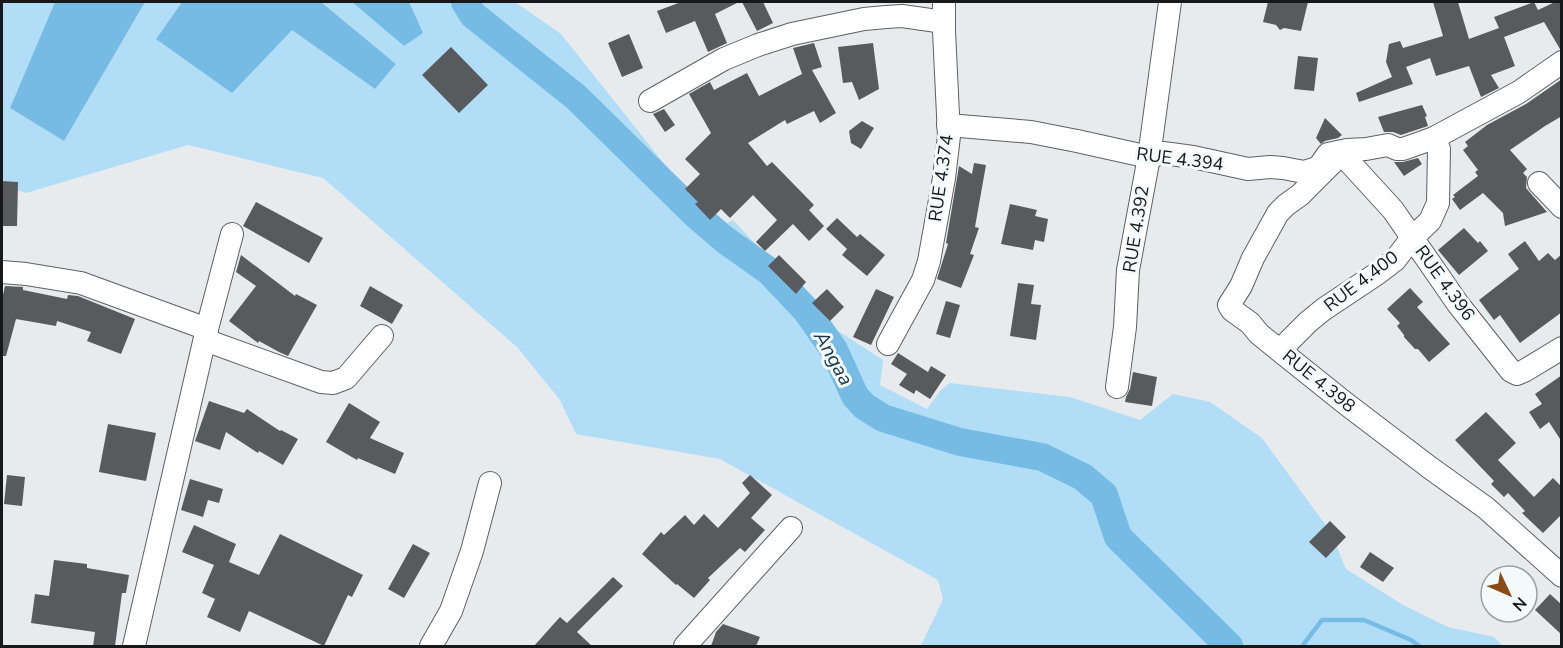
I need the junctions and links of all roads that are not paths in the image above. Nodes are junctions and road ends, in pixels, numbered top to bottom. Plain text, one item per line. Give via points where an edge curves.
1 (1170, 2) edge
2 (944, 12) edge
3 (1562, 62) edge
4 (650, 101) dead end
5 (948, 125) junction
6 (1434, 138) junction
7 (1340, 152) junction
8 (1149, 157) junction
9 (1539, 183) dead end
10 (1562, 207) edge
11 (232, 234) dead end
12 (1412, 238) junction
13 (2, 272) edge
14 (206, 335) junction
15 (382, 336) dead end
16 (888, 344) dead end
17 (1562, 348) edge
18 (1283, 352) junction
19 (1117, 387) dead end
20 (490, 483) dead end
21 (791, 528) dead end
22 (1562, 576) edge
23 (134, 646) edge
24 (431, 646) edge
25 (685, 646) edge

1 - 8 street, RUE 4.392
2 - 4 street via 864,19 792,34 724,59
2 - 5 street, RUE 4.374
3 - 6 street, RUE 4.394 via 1519,92
5 - 8 street, RUE 4.394 via 1031,132
5 - 16 street, RUE 4.374 via 944,178 923,280
6 - 7 street, RUE 4.394 via 1397,150 1388,145
6 - 12 street, RUE 4.400 via 1439,149 1438,203 1430,221
7 - 8 street, RUE 4.394 via 1328,154 1317,168 1304,172 1270,167 1248,169 1164,153
7 - 12 street, RUE 4.396 via 1393,210
7 - 18 street, RUE 4.398 via 1278,213 1229,305
8 - 19 street, RUE 4.392 via 1128,270
9 - 10 street
11 - 14 street
12 - 17 street, RUE 4.396 via 1511,371 1524,371
12 - 18 street, RUE 4.400 via 1395,260 1308,322
13 - 14 street via 81,283
14 - 15 street via 321,382 333,383 346,378
14 - 23 street
18 - 22 street, RUE 4.398 via 1486,508
20 - 24 street via 451,611
21 - 25 street

